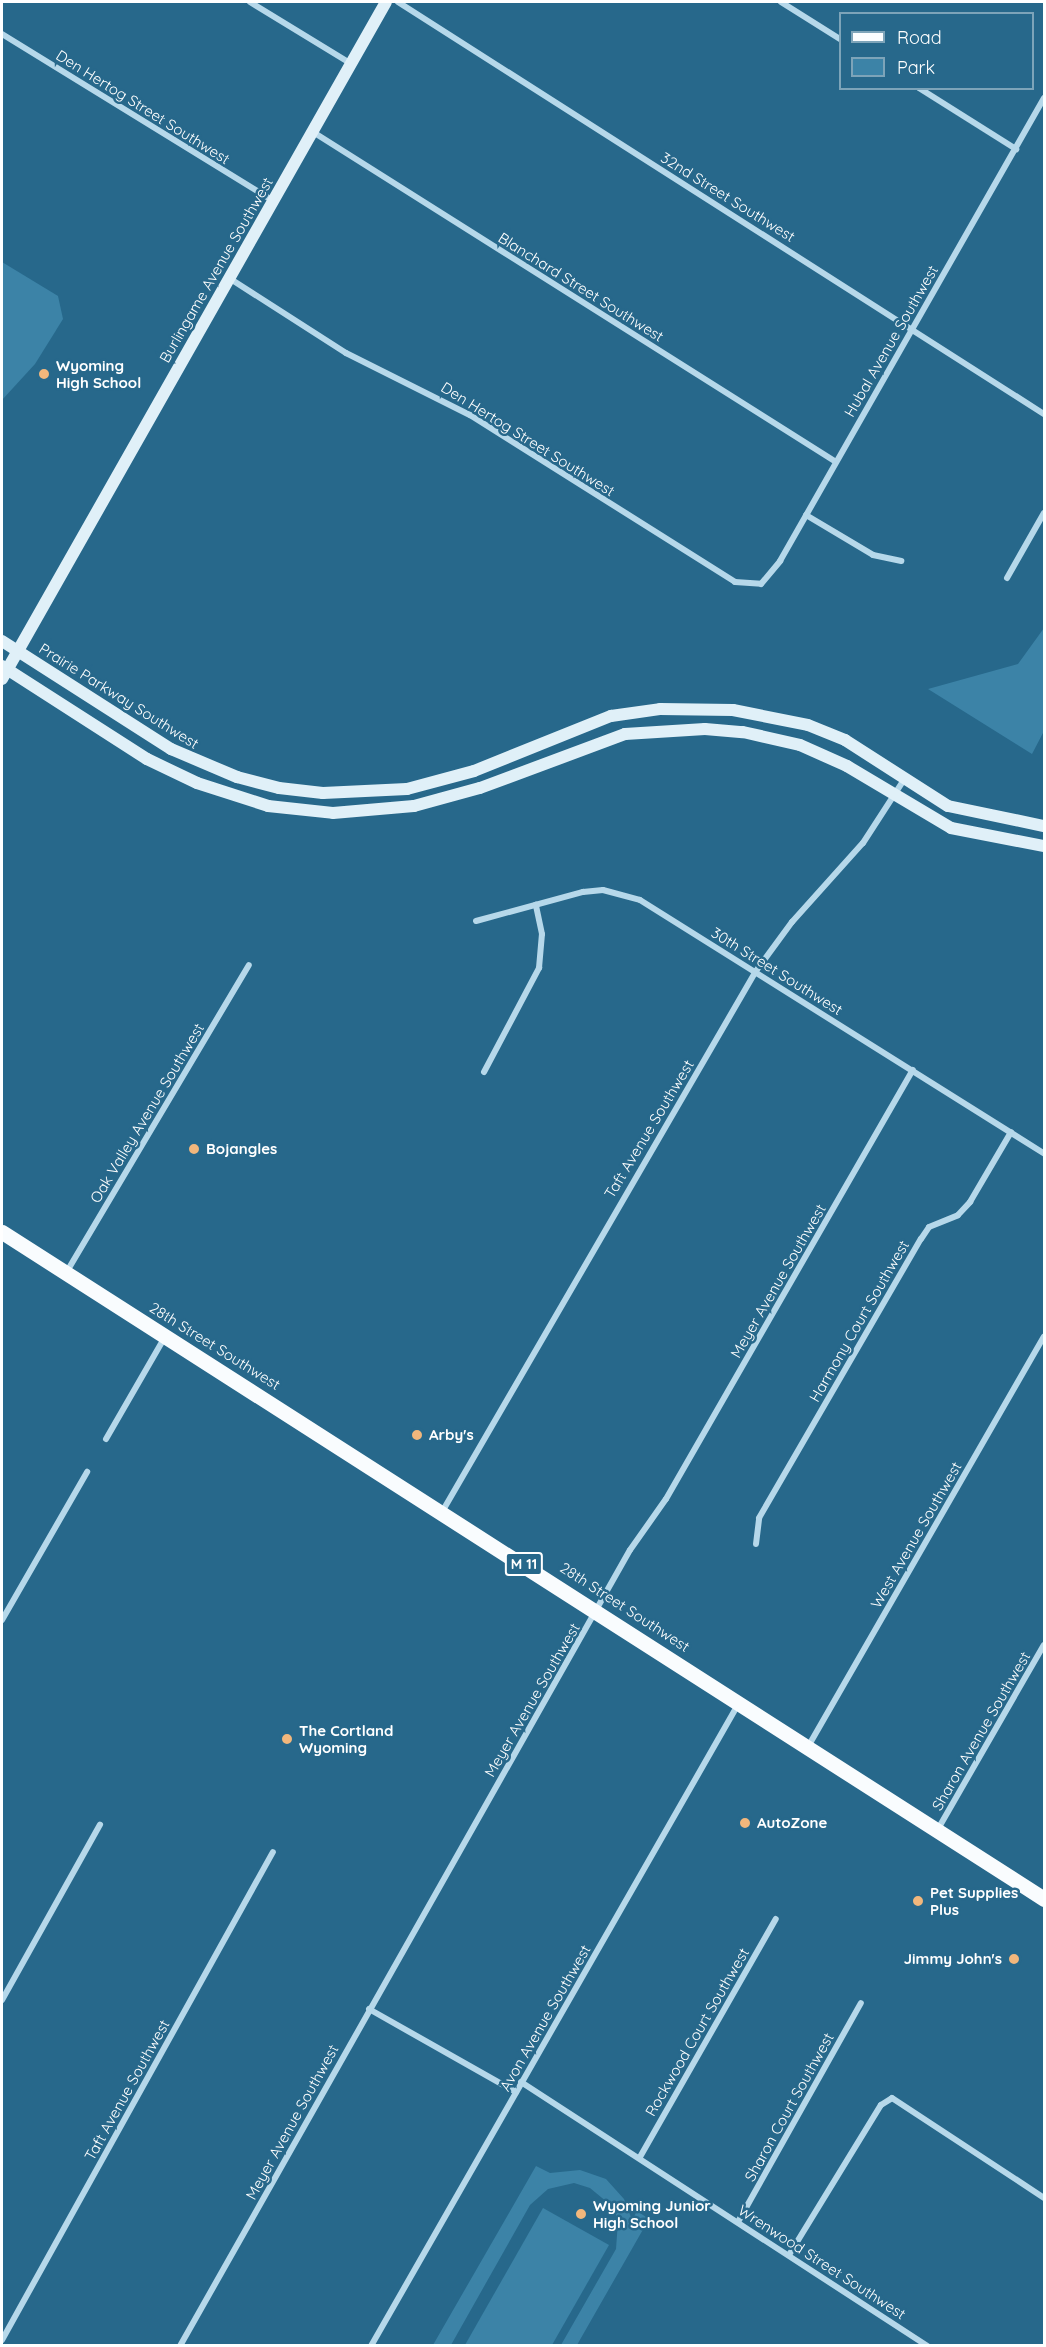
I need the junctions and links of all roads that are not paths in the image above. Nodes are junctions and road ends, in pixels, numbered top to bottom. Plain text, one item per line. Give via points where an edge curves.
1 (250, 2) edge
2 (386, 2) edge
3 (398, 2) edge
4 (781, 2) edge
5 (2, 34) edge
6 (839, 38) edge
7 (350, 63) junction
8 (922, 90) edge
9 (1044, 98) edge
10 (312, 132) junction
11 (1016, 149) junction
12 (273, 201) junction
13 (229, 278) junction
14 (912, 328) junction
15 (1044, 414) edge
16 (836, 462) junction
17 (1044, 513) edge
18 (806, 515) junction
19 (901, 561) dead end
20 (1007, 578) dead end
21 (752, 586) joint
22 (2, 641) edge
23 (17, 651) junction
24 (3, 672) edge
25 (686, 709) junction
26 (687, 729) junction
27 (905, 778) junction
28 (894, 795) junction
29 (1044, 826) edge
30 (1044, 846) edge
31 (536, 905) junction
32 (476, 921) dead end
33 (249, 965) dead end
34 (756, 971) junction
35 (913, 1070) junction
36 (484, 1072) dead end
37 (1011, 1132) junction
38 (1044, 1153) edge
39 (2, 1232) edge
40 (66, 1274) junction
41 (166, 1336) junction
42 (1044, 1337) edge
43 (106, 1439) dead end
44 (87, 1472) dead end
45 (442, 1512) junction
46 (756, 1544) dead end
47 (596, 1610) junction
48 (2, 1620) edge
49 (1044, 1645) edge
50 (740, 1702) junction
51 (809, 1745) junction
52 (100, 1825) dead end
53 (938, 1829) junction
54 (273, 1852) dead end
55 (1044, 1899) edge
56 (776, 1919) dead end
57 (2, 2000) edge
58 (861, 2003) dead end
59 (369, 2009) junction
60 (521, 2082) junction
61 (516, 2092) junction
62 (640, 2157) junction
63 (1043, 2194) edge
64 (738, 2222) junction
65 (789, 2255) junction
66 (2, 2340) edge
67 (180, 2346) edge
68 (371, 2346) edge
69 (928, 2346) edge

1 - 7 street
2 - 7 street, Burlingame Avenue Southwest
3 - 14 street, 32nd Street Southwest
4 - 6 street
5 - 12 street, Den Hertog Street Southwest
7 - 10 street, Burlingame Avenue Southwest
8 - 11 street
9 - 11 street, Hubal Avenue Southwest
10 - 12 street, Burlingame Avenue Southwest
10 - 16 street, Blanchard Street Southwest
11 - 14 street, Hubal Avenue Southwest
12 - 13 street, Burlingame Avenue Southwest
13 - 21 street, Den Hertog Street Southwest via 346,353 470,415 735,582
13 - 23 street, Burlingame Avenue Southwest
14 - 15 street, 32nd Street Southwest
14 - 16 street, Hubal Avenue Southwest
16 - 18 street, Hubal Avenue Southwest
17 - 20 street
18 - 19 street via 873,555
18 - 21 street, Hubal Avenue Southwest via 771,576
22 - 23 street, Prairie Parkway Southwest
23 - 24 street, Burlingame Avenue Southwest
23 - 25 street, Prairie Parkway Southwest via 196,761 269,785 323,793 407,789 474,771 611,716
24 - 26 street via 157,764 197,783 268,806 299,811 376,811 414,806 508,778 625,734
25 - 26 street
25 - 27 street, Prairie Parkway Southwest via 733,710 808,724 844,740
26 - 28 street via 742,732 800,745 847,766
27 - 28 street, Taft Avenue Southwest
27 - 29 street, Prairie Parkway Southwest via 948,806
28 - 30 street via 951,828
28 - 34 street, Taft Avenue Southwest via 863,843 792,922
31 - 32 street, 30th Street Southwest
31 - 34 street, 30th Street Southwest via 583,892 625,895 664,914
31 - 36 street via 542,934 539,968
33 - 40 street, Oak Valley Avenue Southwest
34 - 35 street, 30th Street Southwest
34 - 45 street, Taft Avenue Southwest
35 - 37 street, 30th Street Southwest
35 - 47 street, Meyer Avenue Southwest via 666,1499 630,1550
37 - 38 street, 30th Street Southwest
37 - 46 street, Harmony Court Southwest via 964,1210 929,1227 921,1239 759,1518
39 - 40 main road, 28th Street Southwest / M 11
40 - 41 main road, 28th Street Southwest / M 11
41 - 43 street
41 - 45 main road, 28th Street Southwest / M 11
42 - 51 street, West Avenue Southwest
44 - 48 street
45 - 47 main road, 28th Street Southwest / M 11
47 - 50 main road, 28th Street Southwest / M 11
47 - 59 street, Meyer Avenue Southwest
49 - 53 street, Sharon Avenue Southwest
50 - 51 main road, 28th Street Southwest / M 11
50 - 60 street, Avon Avenue Southwest
51 - 53 main road, 28th Street Southwest / M 11
52 - 57 street
53 - 55 main road, 28th Street Southwest / M 11
54 - 66 street, Taft Avenue Southwest
56 - 62 street, Rockwood Court Southwest
58 - 64 street, Sharon Court Southwest
59 - 61 street
59 - 67 street, Meyer Avenue Southwest
60 - 61 street, Avon Avenue Southwest
60 - 62 street, Wrenwood Street Southwest
61 - 68 street, Avon Avenue Southwest
62 - 64 street, Wrenwood Street Southwest
63 - 65 street via 892,2098 881,2105
64 - 65 street, Wrenwood Street Southwest
65 - 69 street, Wrenwood Street Southwest

